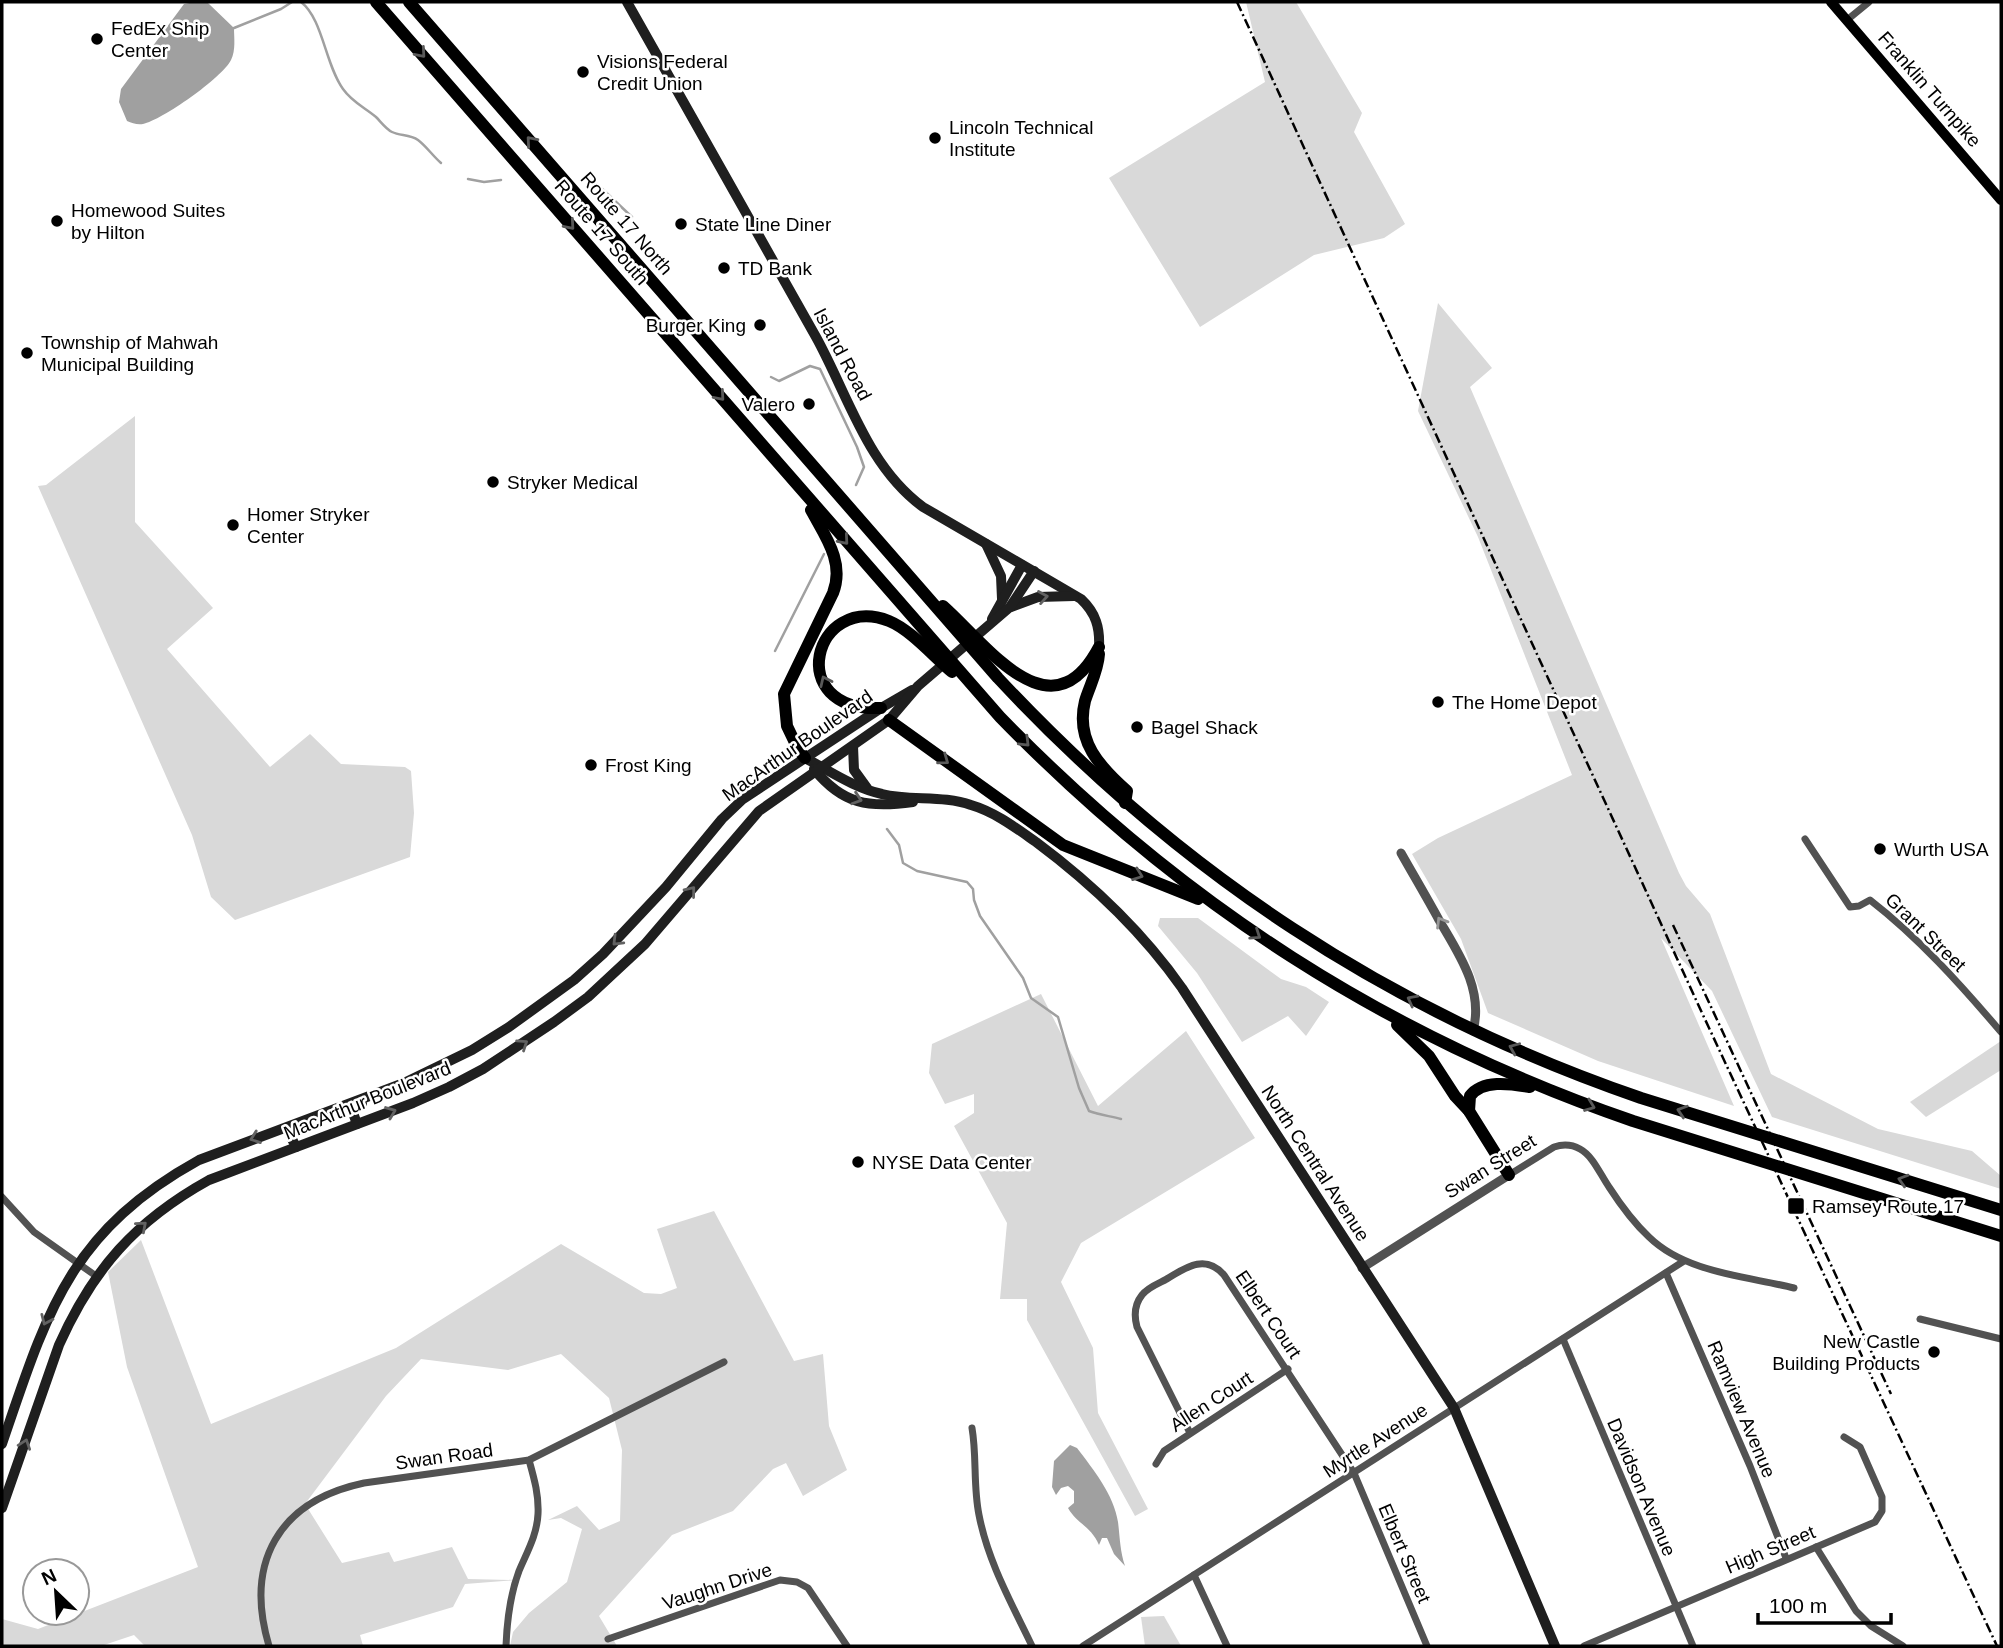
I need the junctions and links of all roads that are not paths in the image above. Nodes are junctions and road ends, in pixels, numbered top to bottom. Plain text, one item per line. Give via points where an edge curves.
1 (376, 2) edge
2 (409, 2) edge
3 (627, 2) edge
4 (1831, 2) edge
5 (1869, 2) edge
6 (1847, 20) junction
7 (2001, 200) edge
8 (799, 489) junction
9 (985, 544) junction
10 (1022, 565) junction
11 (903, 570) junction
12 (1034, 571) junction
13 (1077, 596) junction
14 (1006, 605) junction
15 (1099, 647) junction
16 (918, 686) junction
17 (978, 692) junction
18 (881, 708) junction
19 (889, 720) junction
20 (853, 746) junction
21 (805, 758) junction
22 (820, 769) junction
23 (870, 791) junction
24 (934, 800) junction
25 (1125, 803) junction
26 (1805, 839) dead end
27 (1401, 853) dead end
28 (1216, 907) junction
29 (1381, 1011) junction
30 (1473, 1031) junction
31 (2001, 1032) edge
32 (404, 1083) junction
33 (1548, 1089) junction
34 (340, 1107) junction
35 (1469, 1111) junction
36 (357, 1124) junction
37 (296, 1147) junction
38 (1510, 1175) junction
39 (2, 1197) edge
40 (2001, 1208) edge
41 (1999, 1236) edge
42 (1684, 1261) junction
43 (78, 1263) junction
44 (1362, 1268) junction
45 (1666, 1273) junction
46 (96, 1276) junction
47 (1794, 1289) dead end
48 (1920, 1319) dead end
49 (1563, 1339) junction
50 (2001, 1339) edge
51 (724, 1362) dead end
52 (1288, 1369) junction
53 (1454, 1408) junction
54 (972, 1428) dead end
55 (1190, 1433) junction
56 (1844, 1437) dead end
57 (2, 1444) edge
58 (529, 1460) junction
59 (1156, 1465) dead end
60 (1354, 1473) junction
61 (2, 1508) edge
62 (1816, 1547) junction
63 (1786, 1558) junction
64 (1194, 1575) junction
65 (1675, 1606) junction
66 (608, 1639) dead end
67 (269, 1646) edge
68 (506, 1646) edge
69 (847, 1646) edge
70 (1032, 1646) edge
71 (1083, 1646) edge
72 (1227, 1646) edge
73 (1427, 1646) edge
74 (1555, 1646) edge
75 (1584, 1646) edge
76 (1693, 1646) edge
77 (1903, 1646) edge

1 -> 8 highway, Route 17 South
11 -> 2 highway, Route 17 North
3 - 9 main road, Island Road via 883,468 915,501
4 - 6 main road, Franklin Turnpike
5 - 6 street
6 - 7 main road, Franklin Turnpike
8 -> 17 highway
8 - 21 highway via 830,546 838,577 784,694 790,732
9 - 10 main road, Island Road
9 - 14 main road via 1000,576
10 - 12 main road, Island Road
10 - 14 main road, MacArthur Boulevard
11 - 15 highway via 998,662 1034,682 1056,685 1074,679
11 - 25 highway via 1042,725
12 - 13 main road, Island Road
12 - 14 main road, MacArthur Boulevard
14 -> 13 main road via 1038,597
13 - 15 main road, Island Road via 1096,620
14 - 16 main road, MacArthur Boulevard
15 - 25 highway via 1083,728 1094,758 1127,791
16 - 18 main road, MacArthur Boulevard
16 - 19 main road, MacArthur Boulevard
18 -> 17 highway via 841,702 821,676 823,643 835,628 855,618 878,618 899,626
17 -> 28 highway via 1092,806
18 - 21 main road, MacArthur Boulevard
19 - 20 main road, MacArthur Boulevard
19 -> 28 highway via 1063,845
20 - 22 main road, MacArthur Boulevard
20 - 23 main road via 853,770
21 - 22 main road, North Central Avenue
21 -> 32 main road, MacArthur Boulevard via 733,808 629,929 574,980 472,1050
22 - 23 main road, North Central Avenue
22 -> 24 main road, North Central Avenue via 829,787 863,802
36 -> 22 main road, MacArthur Boulevard via 465,1079 588,997 654,934 751,818
23 - 24 main road, North Central Avenue
24 - 44 main road, North Central Avenue via 971,804 1006,822 1124,916 1182,988
30 -> 25 highway via 1387,987 1278,920
26 - 31 street, Grant Street via 1850,907 1870,900 1897,921
30 -> 27 street via 1475,999 1468,970
28 -> 29 highway
29 - 33 highway
29 - 35 highway via 1429,1056
40 -> 30 highway via 1599,1084
32 - 34 main road, MacArthur Boulevard
32 - 36 main road via 402,1089 354,1107
33 - 35 highway via 1508,1084 1481,1087 1470,1096
33 -> 41 highway via 1763,1164
34 - 37 main road via 296,1128 290,1135
34 -> 43 main road, MacArthur Boulevard via 229,1148 173,1175 126,1209
35 - 38 highway
36 - 37 main road, MacArthur Boulevard
46 -> 37 main road, MacArthur Boulevard via 140,1226 184,1194
38 - 42 street, Swan Street via 1562,1144 1580,1149 1646,1235
38 - 44 street, Swan Street
39 - 43 street via 34,1232
42 - 45 street, Myrtle Avenue
42 - 47 street, Swan Street
43 - 46 street
43 -> 57 main road, MacArthur Boulevard via 38,1338
44 - 53 main road, North Central Avenue
45 - 49 street, Myrtle Avenue
45 - 63 street, Ramview Avenue
61 -> 46 main road, MacArthur Boulevard via 59,1345
48 - 50 street
49 - 53 street, Myrtle Avenue
49 - 65 street, Davidson Avenue
51 - 58 street, Swan Road
52 - 55 street, Allen Court
52 - 55 street, Elbert Court via 1214,1266 1190,1265 1144,1292 1135,1311 1136,1327
52 - 60 street, Elbert Court
53 - 60 street, Myrtle Avenue
53 - 74 main road, North Central Avenue
54 - 70 street via 978,1512 986,1546
55 - 59 street, Allen Court via 1164,1451
56 - 62 street, High Street via 1860,1447 1882,1497 1882,1511 1875,1522
58 - 67 street, Swan Road via 364,1483 340,1488 309,1503 276,1538 264,1566 260,1610
58 - 68 street via 538,1516 531,1547 513,1588
60 - 64 street, Myrtle Avenue
60 - 73 street, Elbert Street
62 - 63 street, High Street
62 - 77 street via 1856,1611
63 - 65 street, High Street
64 - 71 street, Myrtle Avenue
64 - 72 street
65 - 75 street, High Street
65 - 76 street, Davidson Avenue
66 - 69 street, Vaughn Drive via 789,1580 808,1588

